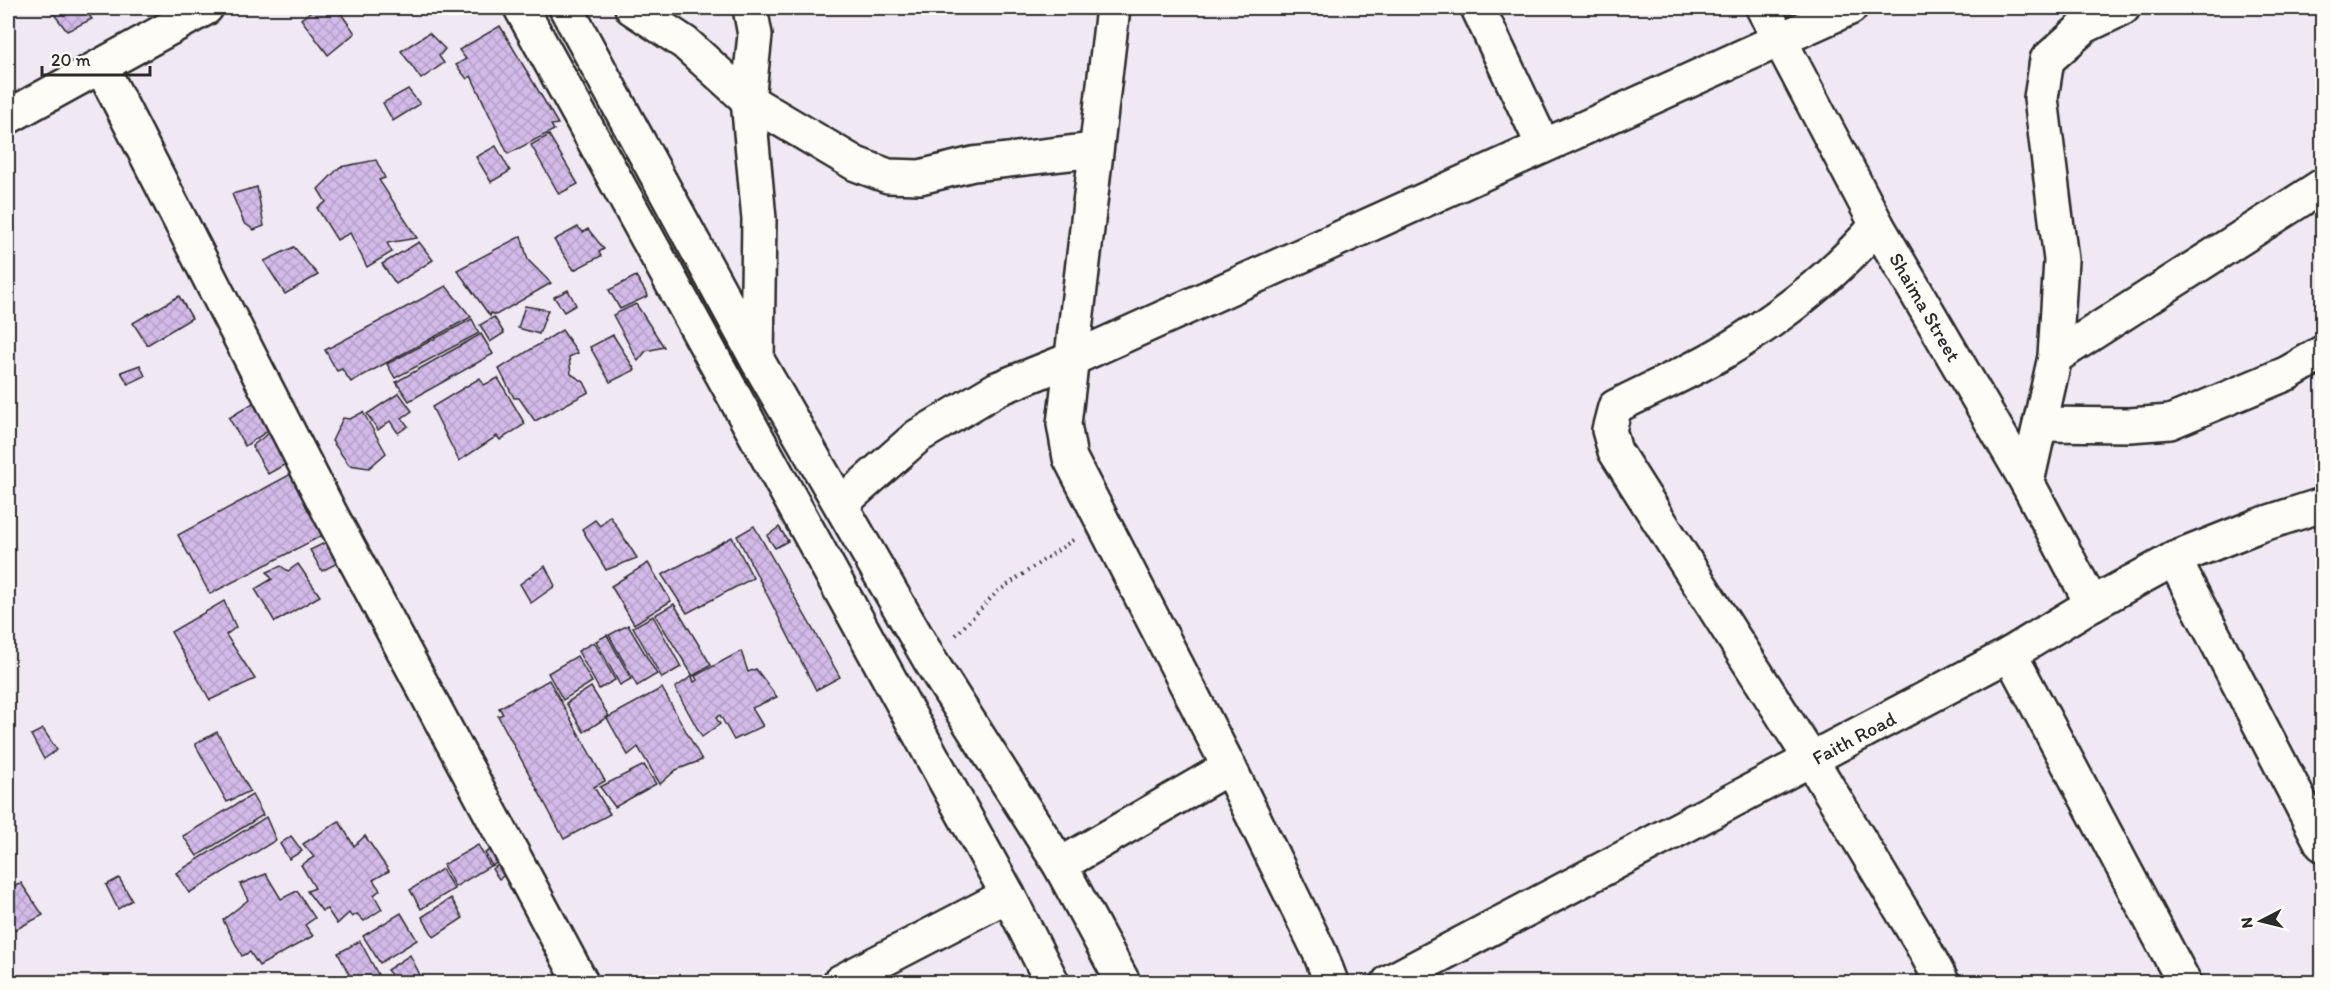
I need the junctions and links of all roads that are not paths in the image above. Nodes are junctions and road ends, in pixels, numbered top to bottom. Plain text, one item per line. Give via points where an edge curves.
1 (206, 8) edge
2 (521, 8) edge
3 (566, 8) edge
4 (632, 8) edge
5 (750, 8) edge
6 (1113, 8) edge
7 (1478, 8) edge
8 (1763, 8) edge
9 (1850, 8) edge
10 (2123, 8) edge
11 (1779, 39) junction
12 (101, 66) junction
13 (748, 100) junction
14 (8, 117) edge
15 (1543, 145) junction
16 (1095, 150) junction
17 (2322, 186) edge
18 (1877, 225) junction
19 (2322, 352) edge
20 (2055, 357) junction
21 (1072, 359) junction
22 (757, 360) junction
23 (2040, 424) junction
24 (2027, 482) junction
25 (842, 503) junction
26 (2322, 505) edge
27 (2174, 559) junction
28 (2092, 604) junction
29 (2010, 654) junction
30 (1812, 761) junction
31 (1229, 768) junction
32 (2322, 844) edge
33 (1060, 865) junction
34 (1008, 895) junction
35 (581, 982) edge
36 (840, 982) edge
37 (1052, 982) edge
38 (1123, 982) edge
39 (1331, 982) edge
40 (1389, 982) edge
41 (1942, 982) edge
42 (2184, 982) edge

1 - 12 street
2 - 34 street
3 - 22 street
4 - 13 street via 685,43
5 - 13 street via 755,35
6 - 16 street
7 - 15 street
8 - 11 street, Shaima Street
9 - 11 street
10 - 20 street via 2085,26 2047,60 2041,98 2061,260
11 - 15 street
11 - 18 street, Shaima Street
12 - 14 street
12 - 35 street via 330,513
13 - 16 street via 856,164 888,176 920,177 973,164
13 - 22 street via 759,219
15 - 21 street
16 - 21 street
17 - 20 street
18 - 24 street, Shaima Street
18 - 30 street via 1819,285 1732,346 1615,407 1610,430 1615,451
19 - 23 street via 2288,373 2170,422
20 - 23 street
21 - 25 street via 997,389 918,436
21 - 31 street via 1064,424 1070,458
22 - 25 street
23 - 24 street
24 - 28 street, Shaima Street
25 - 33 street via 931,662
26 - 27 street, Faith Road
27 - 28 street, Faith Road
27 - 32 street
28 - 29 street, Faith Road
29 - 30 street, Faith Road
29 - 42 street
30 - 40 street, Faith Road
30 - 41 street
31 - 33 street
31 - 39 street
33 - 38 street
34 - 36 street
34 - 37 street

